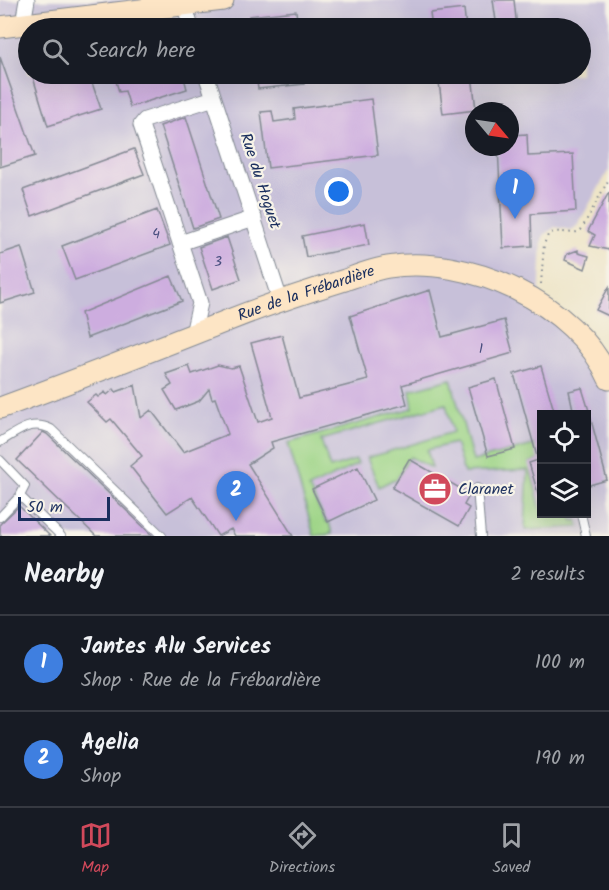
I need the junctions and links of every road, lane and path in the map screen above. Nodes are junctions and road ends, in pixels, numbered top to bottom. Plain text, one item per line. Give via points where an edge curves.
1 (27, 0) edge
2 (223, 0) edge
3 (185, 6) junction
4 (24, 18) edge
5 (71, 18) edge
6 (188, 18) edge
7 (18, 24) edge
8 (0, 27) edge
9 (209, 84) edge
10 (214, 98) junction
11 (609, 179) edge
12 (254, 218) junction
13 (180, 243) junction
14 (280, 300) junction
15 (539, 302) junction
16 (193, 334) junction
17 (604, 356) edge
18 (609, 379) edge
19 (0, 408) edge
20 (0, 442) edge
21 (0, 460) edge
22 (477, 488) dead end
23 (20, 496) junction
24 (0, 517) edge
25 (581, 518) edge
26 (61, 536) edge
27 (162, 536) edge
28 (481, 536) edge
29 (586, 536) edge

1 - 4 street
2 - 3 street
3 - 5 street
3 - 6 street
7 - 8 street
9 - 10 street, Rue du Hoguet
10 - 12 street, Rue du Hoguet
10 - 13 street via 145,120 141,125
11 - 15 path via 581,230 548,235
12 - 13 street
12 - 14 street, Rue du Hoguet
13 - 16 street via 200,303
14 - 15 street, Rue de la Frébardière via 387,267 430,264 480,274
14 - 16 street, Rue de la Frébardière
15 - 17 street, Rue de la Frébardière
16 - 19 street, Rue de la Frébardière
17 - 18 street, Rue de la Frébardière
20 - 27 lane via 32,424 51,429
21 - 23 lane via 25,486
22 - 28 lane
23 - 24 lane
23 - 26 lane
25 - 29 lane

